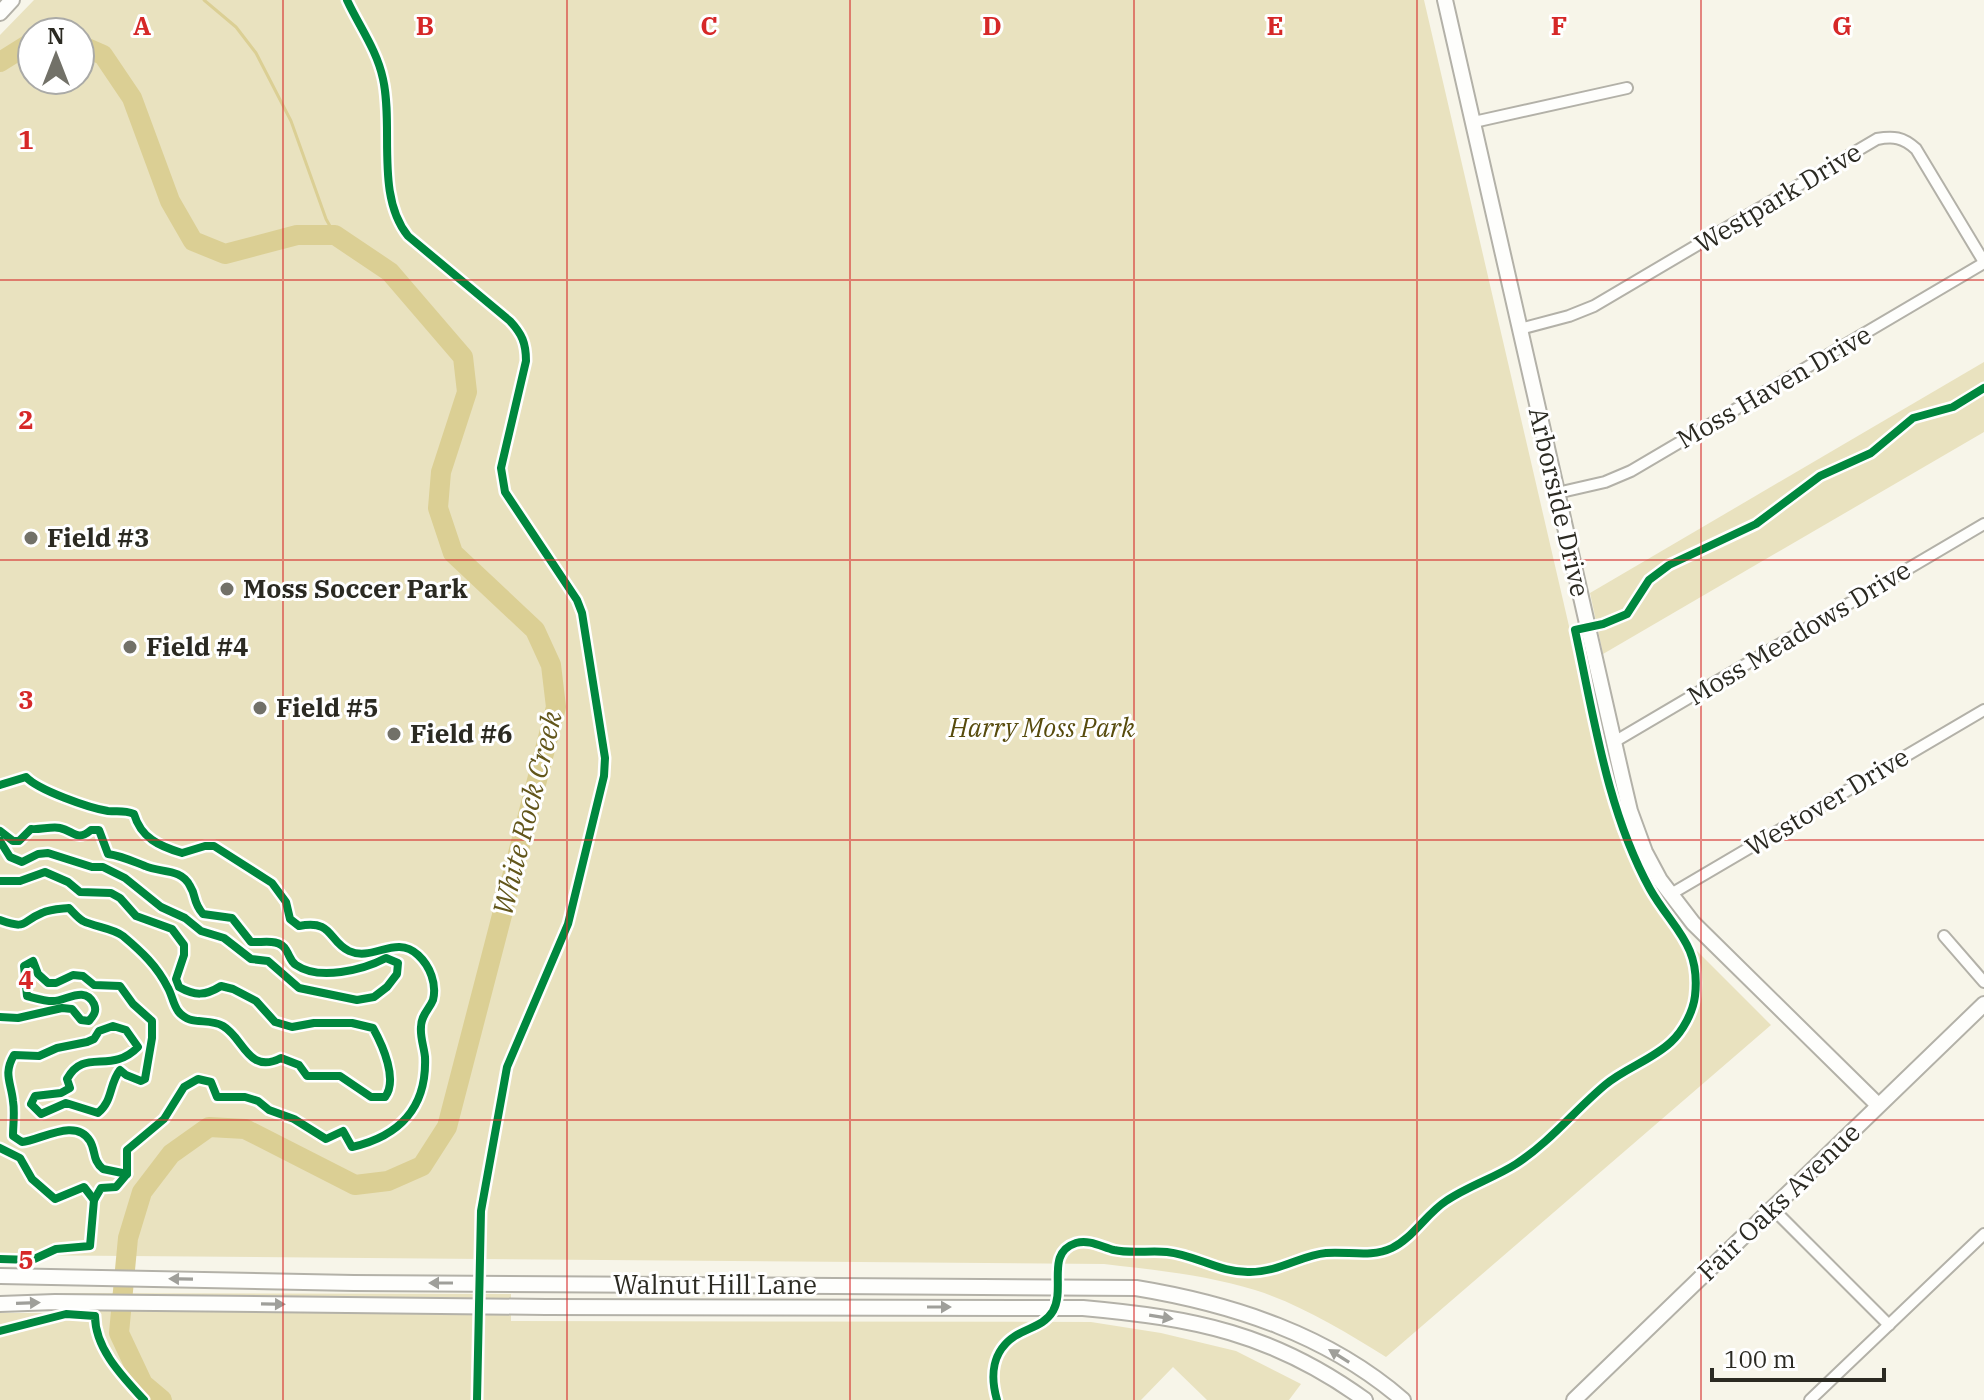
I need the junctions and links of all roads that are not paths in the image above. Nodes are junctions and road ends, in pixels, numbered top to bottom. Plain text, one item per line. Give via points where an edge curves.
1 (12, 0) edge
2 (1445, 0) edge
3 (0, 13) edge
4 (1627, 88) dead end
5 (1474, 122) junction
6 (1984, 263) edge
7 (1520, 329) junction
8 (1557, 493) junction
9 (1984, 524) edge
10 (1984, 710) edge
11 (1614, 742) junction
12 (1671, 894) junction
13 (1944, 936) dead end
14 (1984, 982) edge
15 (1984, 1004) edge
16 (1878, 1105) junction
17 (1773, 1209) junction
18 (1984, 1234) edge
19 (0, 1276) edge
20 (0, 1304) edge
21 (1889, 1325) junction
22 (1365, 1400) edge
23 (1403, 1400) edge
24 (1574, 1400) edge
25 (1810, 1400) edge

1 - 3 main road
2 - 5 main road, Arborside Drive
4 - 5 street
5 - 7 main road, Arborside Drive
6 - 7 street, Westpark Drive via 1916,149 1889,137 1877,139 1594,306
6 - 8 street, Moss Haven Drive via 1631,471
7 - 8 main road, Arborside Drive
8 - 11 main road, Arborside Drive
9 - 11 street, Moss Meadows Drive
10 - 12 street, Westover Drive
11 - 12 main road, Arborside Drive via 1645,852
12 - 16 main road, Arborside Drive via 1693,923
13 - 14 street
15 - 16 main road, Fair Oaks Avenue
16 - 17 main road, Fair Oaks Avenue
17 - 21 street
17 - 24 main road, Fair Oaks Avenue
18 - 21 street
23 -> 19 main road, Walnut Hill Lane via 1326,1347 1287,1329 1241,1312 1147,1290
20 -> 22 main road, Walnut Hill Lane via 1083,1308 1170,1318 1245,1335 1287,1353
21 - 25 street

